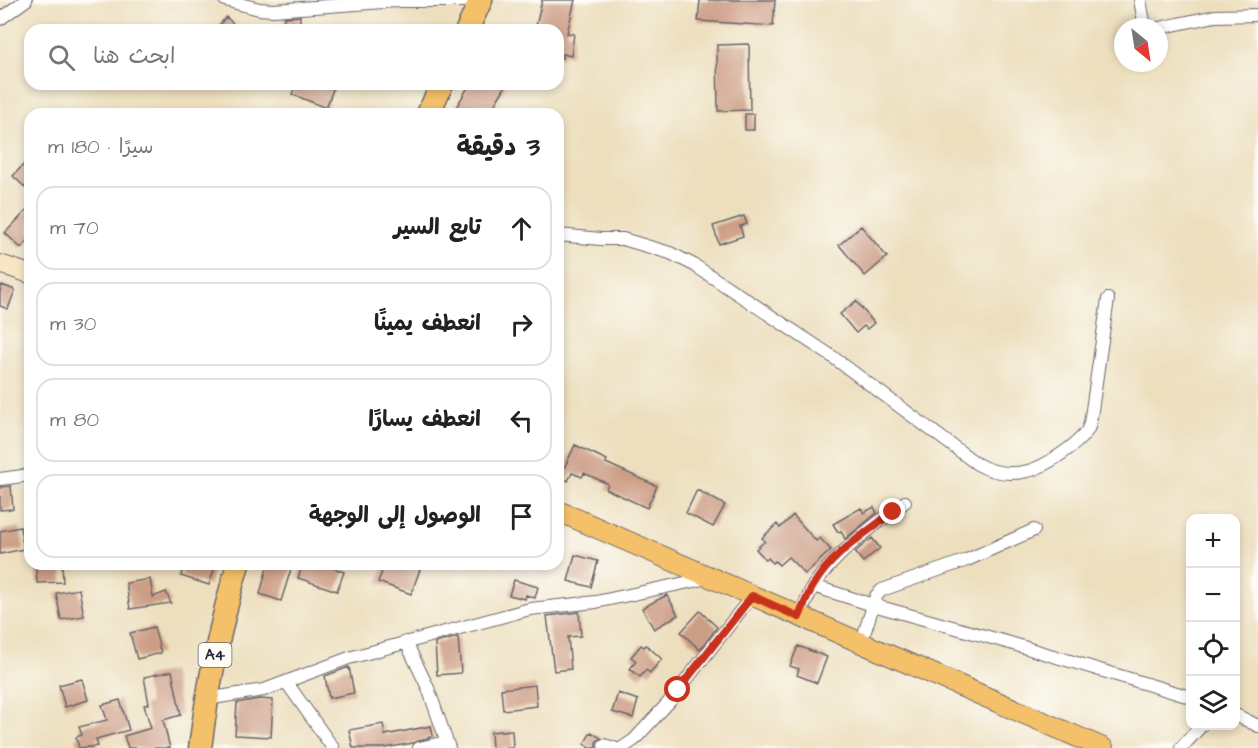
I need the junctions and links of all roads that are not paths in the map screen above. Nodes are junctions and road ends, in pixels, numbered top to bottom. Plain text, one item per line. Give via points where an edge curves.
1 (26, 0) edge
2 (225, 0) edge
3 (470, 0) edge
4 (1140, 0) edge
5 (300, 4) edge
6 (1258, 15) edge
7 (1143, 18) edge
8 (0, 19) edge
9 (455, 24) edge
10 (468, 24) edge
11 (1168, 26) edge
12 (423, 90) edge
13 (439, 90) edge
14 (415, 108) edge
15 (431, 108) edge
16 (564, 236) edge
17 (0, 264) edge
18 (24, 272) edge
19 (1108, 299) dead end
20 (24, 476) edge
21 (0, 479) edge
22 (905, 502) dead end
23 (564, 514) edge
24 (1034, 530) dead end
25 (221, 570) edge
26 (236, 570) edge
27 (708, 577) junction
28 (813, 586) junction
29 (752, 596) junction
30 (873, 606) junction
31 (799, 617) junction
32 (406, 642) junction
33 (861, 644) junction
34 (287, 682) junction
35 (1186, 696) edge
36 (206, 699) junction
37 (1240, 717) edge
38 (1258, 726) edge
39 (1197, 730) edge
40 (447, 745) edge
41 (1089, 746) edge
42 (185, 748) edge
43 (200, 748) edge
44 (333, 748) edge
45 (419, 748) edge
46 (622, 748) edge
47 (1181, 748) edge

1 - 8 street
2 - 5 street via 259,9
3 - 5 street
3 - 9 highway
3 - 10 highway
4 - 7 street
6 - 11 street via 1215,16
12 - 14 highway
13 - 15 highway
16 - 19 street via 623,239 670,253 694,265 830,355 977,464 997,473 1029,471 1041,466 1086,432
17 - 18 street
20 - 21 street
22 - 28 street via 847,547
23 - 27 main road
24 - 30 street via 967,560 886,588 876,596
25 - 42 highway, A4
26 - 36 highway, A4
27 - 29 main road
27 - 32 street via 596,602 530,609
28 - 30 street
28 - 31 street
29 - 31 main road
29 - 46 street via 669,702
30 - 33 street
30 - 35 street
31 - 33 main road
32 - 34 street
32 - 40 street via 428,688
33 - 41 main road
34 - 36 street via 245,695
34 - 44 street
36 - 43 highway, A4
37 - 38 street
39 - 47 street
40 - 45 street

